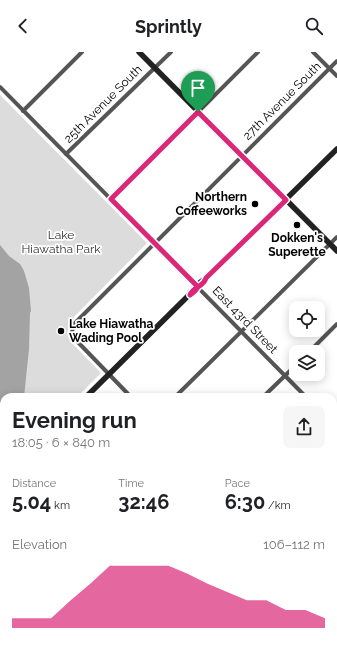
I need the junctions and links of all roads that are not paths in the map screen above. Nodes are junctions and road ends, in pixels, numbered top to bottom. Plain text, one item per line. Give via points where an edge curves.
1 (82, 52) edge
2 (140, 52) edge
3 (170, 52) edge
4 (258, 52) edge
5 (313, 52) edge
6 (337, 61) edge
7 (155, 67) junction
8 (330, 68) junction
9 (337, 76) edge
10 (0, 87) edge
11 (23, 111) junction
12 (198, 112) junction
13 (337, 148) edge
14 (66, 154) junction
15 (243, 156) junction
16 (111, 199) junction
17 (286, 200) junction
18 (337, 237) edge
19 (155, 244) junction
20 (330, 244) junction
21 (337, 251) edge
22 (198, 287) junction
23 (337, 324) edge
24 (241, 331) junction
25 (316, 345) edge
26 (289, 372) edge
27 (109, 374) junction
28 (285, 376) junction
29 (90, 393) edge
30 (127, 393) edge
31 (179, 393) edge
32 (267, 393) edge
33 (302, 393) edge

1 - 11 street
2 - 7 street
3 - 7 street, 25th Avenue South
4 - 12 street
5 - 8 street
6 - 8 street, 27th Avenue South
7 - 12 street
7 - 14 street, 25th Avenue South
8 - 9 street
8 - 15 street, 27th Avenue South
10 - 11 street, East 43rd Street
11 - 14 street, East 43rd Street
12 - 15 street
12 - 16 street
13 - 17 street
14 - 16 street, East 43rd Street
15 - 17 street
15 - 19 street, 27th Avenue South
16 - 19 street, East 43rd Street
17 - 20 street
17 - 22 street
18 - 20 street
19 - 22 street, East 43rd Street
19 - 27 street, 27th Avenue South via 73,326 73,337
20 - 21 street
20 - 24 street
22 - 24 street, East 43rd Street
22 - 27 street via 195,287 190,295
23 - 25 street
24 - 28 street, East 43rd Street
24 - 31 street
26 - 28 street
27 - 29 street
27 - 30 street
28 - 32 street
28 - 33 street, East 43rd Street

